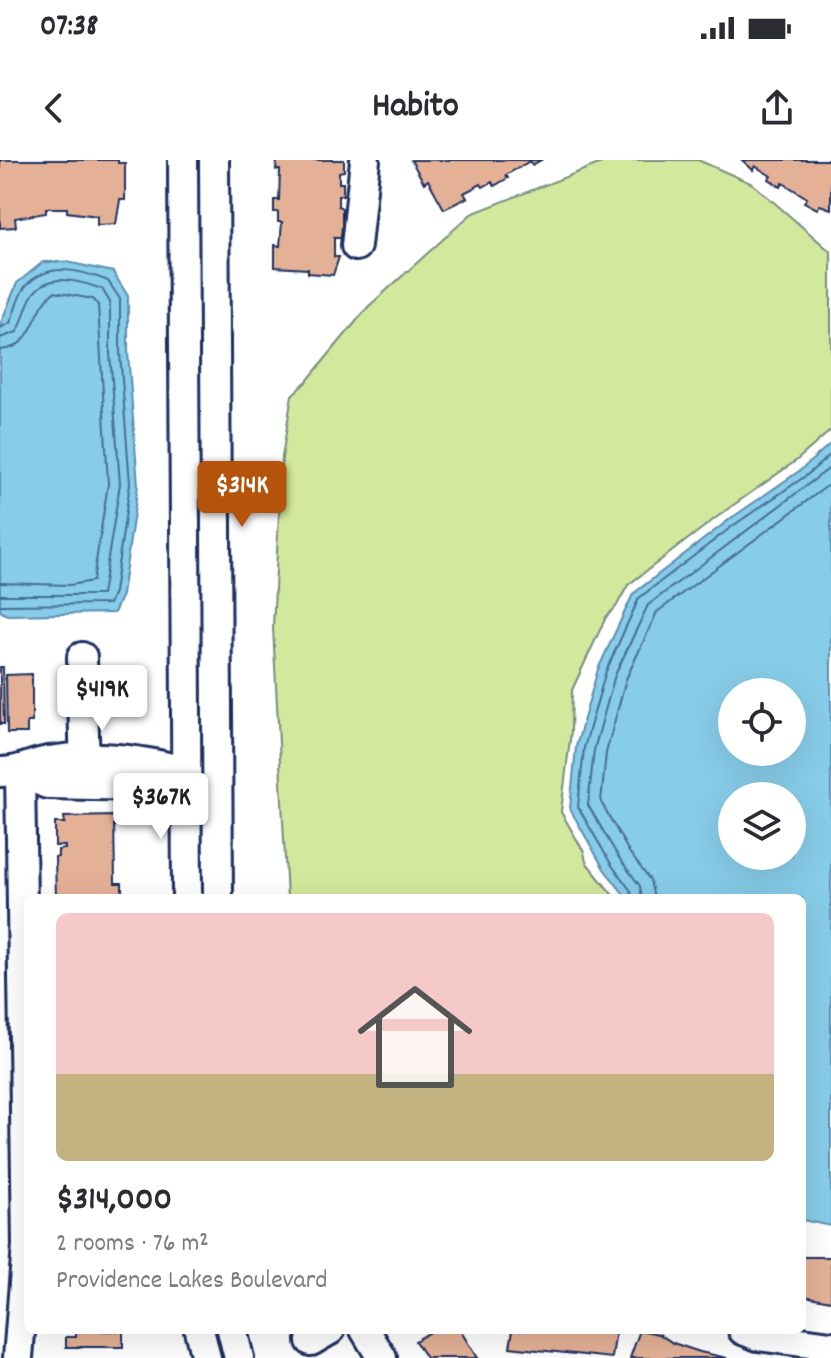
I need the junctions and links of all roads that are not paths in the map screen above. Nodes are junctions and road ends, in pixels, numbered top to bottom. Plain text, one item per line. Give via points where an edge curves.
1 (183, 160) edge
2 (214, 160) edge
3 (365, 160) edge
4 (356, 246) dead end
5 (82, 657) dead end
6 (217, 771) junction
7 (10, 772) edge
8 (85, 772) junction
9 (186, 772) junction
10 (187, 894) edge
11 (218, 894) edge
12 (12, 1009) edge
13 (24, 1198) edge
14 (0, 1245) edge
15 (24, 1245) edge
16 (24, 1283) edge
17 (200, 1334) edge
18 (233, 1334) edge
19 (367, 1334) edge
20 (753, 1334) edge
21 (831, 1346) edge
22 (18, 1358) edge
23 (206, 1358) edge
24 (239, 1358) edge
25 (382, 1358) edge

1 - 9 street
2 - 6 street
3 - 4 street
5 - 8 street
6 - 9 street
6 - 11 street
7 - 8 street via 47,784
7 - 12 street
8 - 9 street via 141,786
9 - 10 street
12 - 13 street
14 - 15 street
16 - 22 street
17 - 23 street
18 - 24 street
19 - 25 street
20 - 21 street

